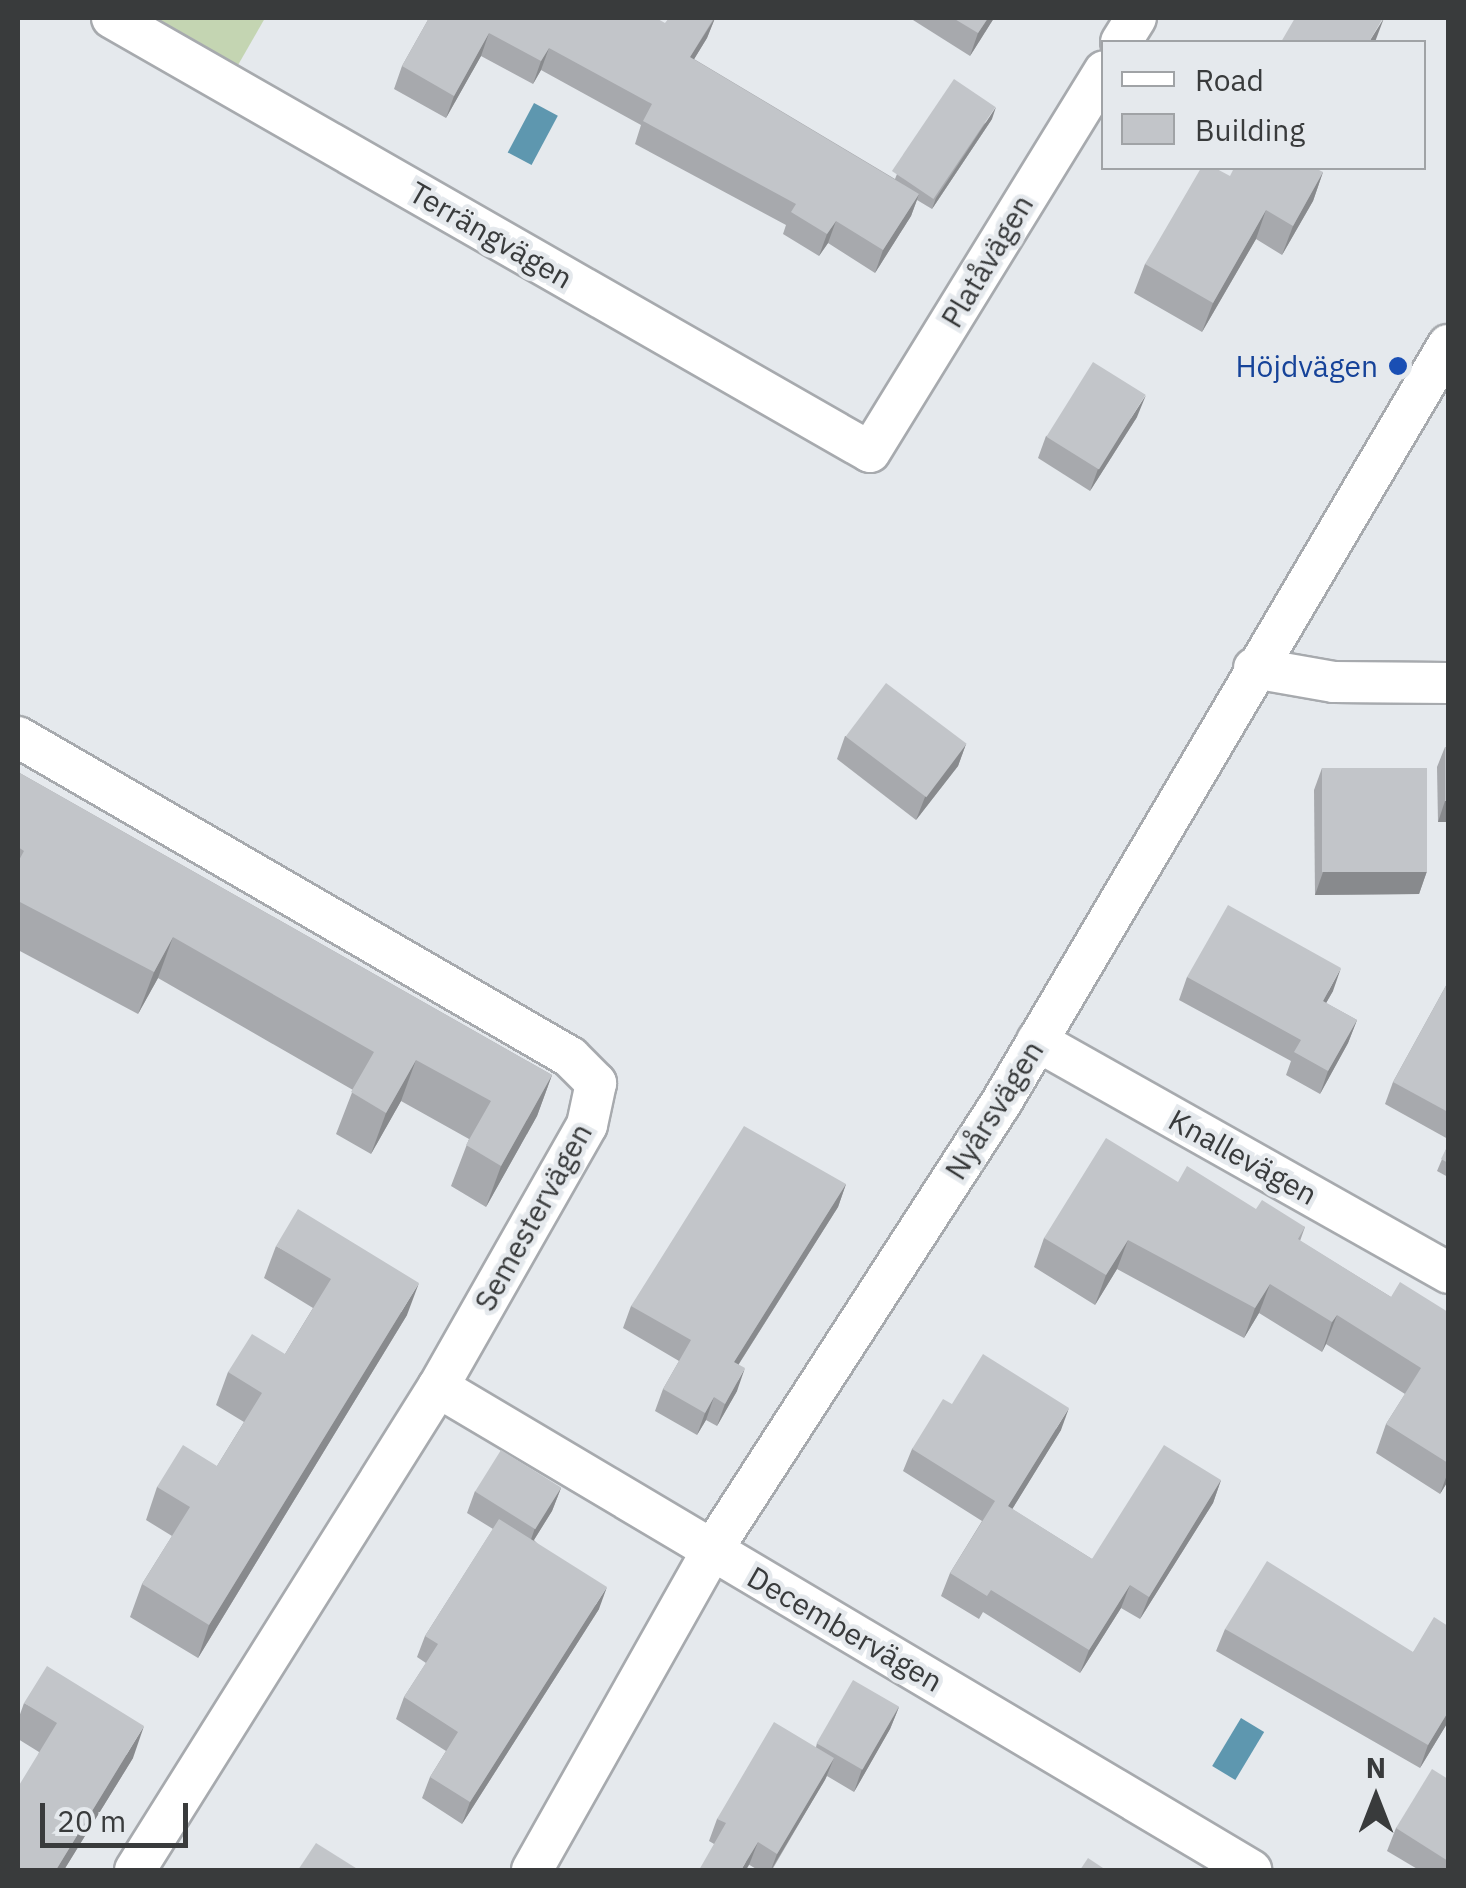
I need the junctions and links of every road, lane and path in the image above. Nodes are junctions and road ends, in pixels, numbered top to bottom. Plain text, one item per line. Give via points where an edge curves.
1 (112, 18) edge
2 (1136, 18) edge
3 (1122, 40) edge
4 (1101, 76) edge
5 (1448, 344) edge
6 (870, 452) joint
7 (1254, 668) junction
8 (1448, 683) edge
9 (18, 737) edge
10 (1037, 1041) junction
11 (1448, 1273) edge
12 (438, 1387) junction
13 (712, 1550) junction
14 (135, 1870) edge
15 (532, 1870) edge
16 (1251, 1870) edge

1 - 6 street, Terrängvägen
2 - 3 street
4 - 6 street, Platåvägen
5 - 7 street, Nyårsvägen
7 - 8 street via 1334,682
7 - 10 street, Nyårsvägen
9 - 12 street, Semestervägen via 570,1056 596,1083 587,1125
10 - 11 street, Knallevägen
10 - 13 street, Nyårsvägen
12 - 13 street, Decembervägen
12 - 14 street, Semestervägen
13 - 15 street, Nyårsvägen
13 - 16 street, Decembervägen

